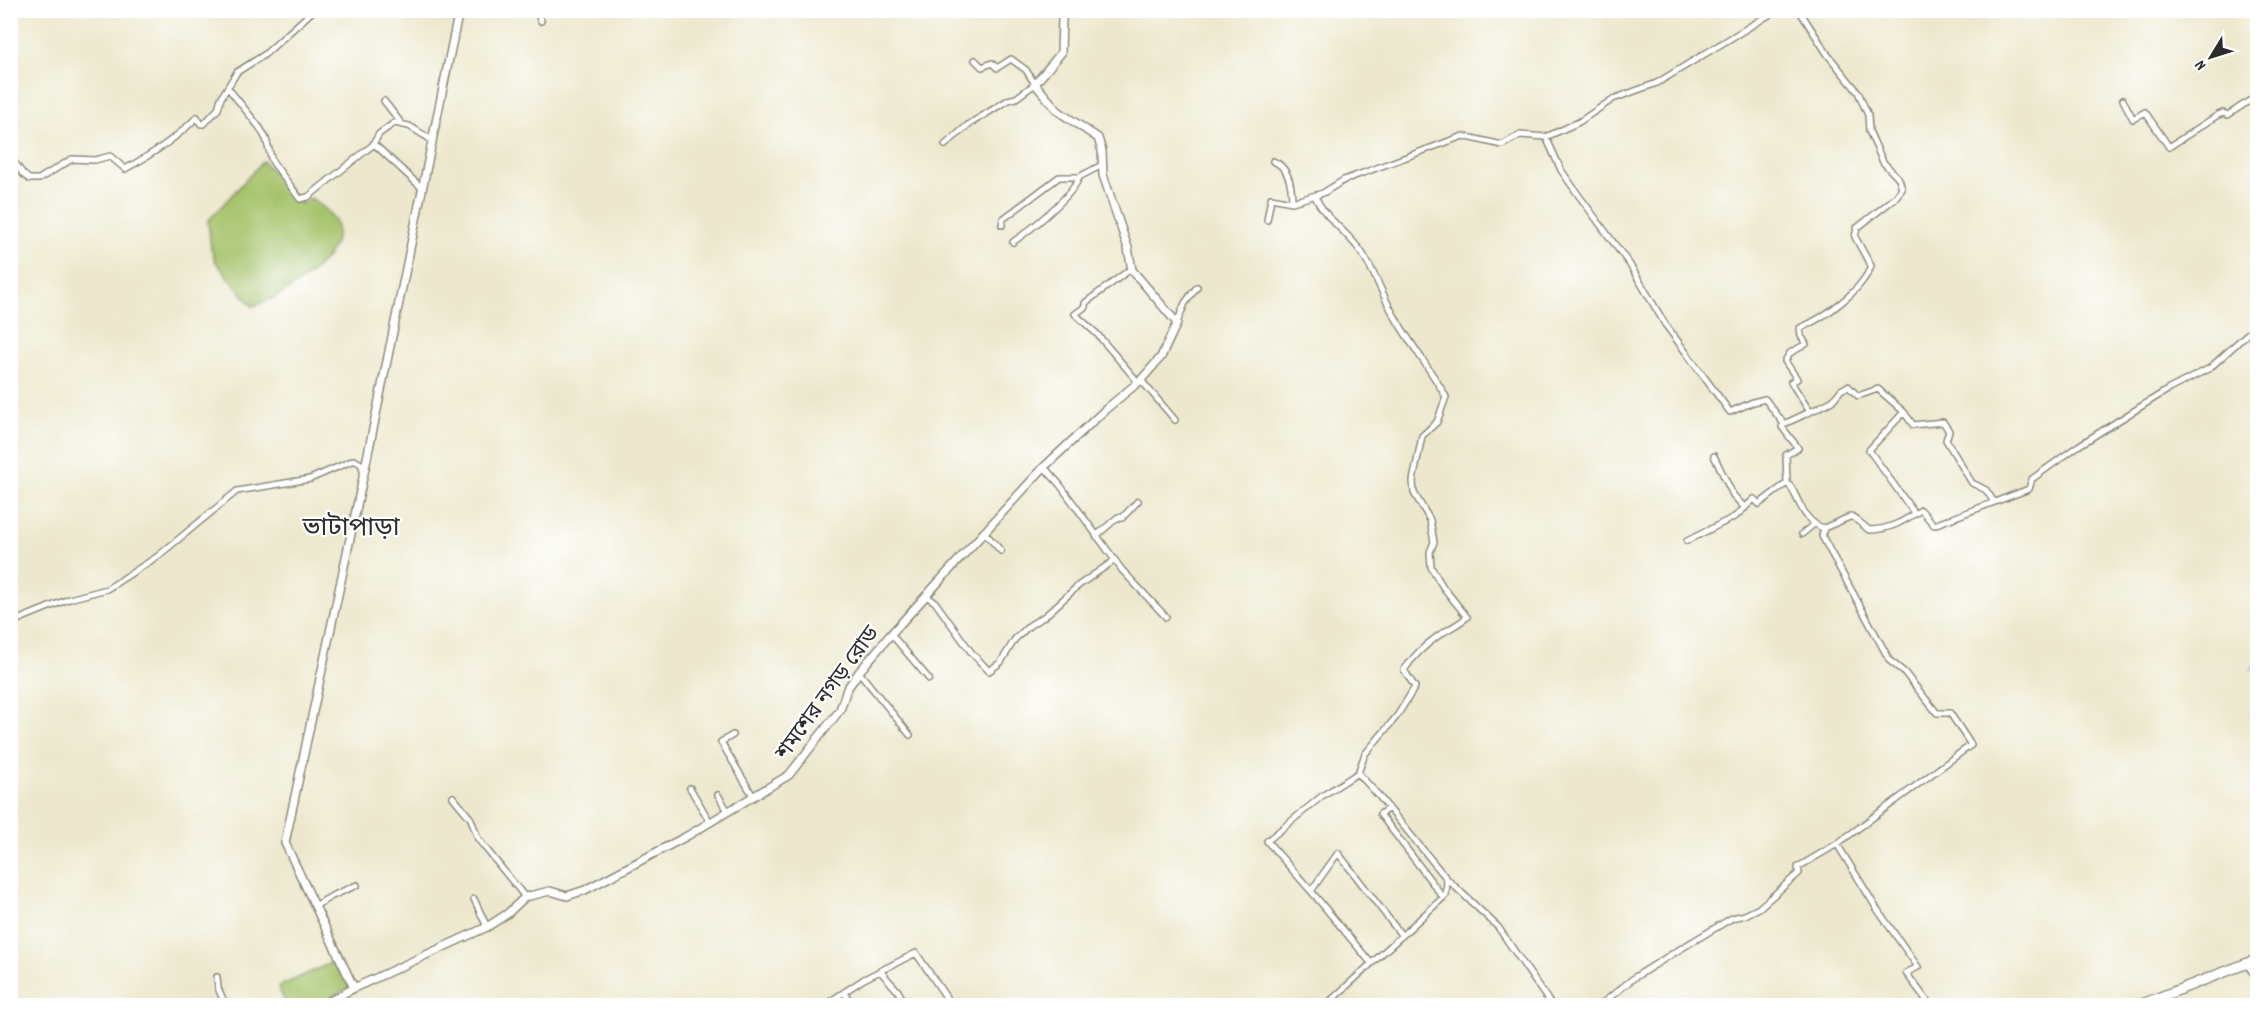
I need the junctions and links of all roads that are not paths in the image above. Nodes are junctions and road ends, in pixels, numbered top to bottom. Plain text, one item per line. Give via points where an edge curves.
1 (314, 10) edge
2 (459, 10) edge
3 (535, 10) edge
4 (1069, 10) edge
5 (1777, 10) edge
6 (1799, 10) edge
7 (541, 21) dead end
8 (975, 60) dead end
9 (1035, 84) junction
10 (228, 88) junction
11 (2258, 95) edge
12 (2123, 100) dead end
13 (384, 101) dead end
14 (401, 123) junction
15 (1546, 137) junction
16 (432, 140) junction
17 (945, 145) dead end
18 (372, 146) junction
19 (1273, 161) dead end
20 (10, 162) edge
21 (1102, 165) junction
22 (1079, 177) junction
23 (422, 188) junction
24 (1316, 196) junction
25 (1292, 202) junction
26 (1267, 220) dead end
27 (1002, 225) dead end
28 (1013, 242) dead end
29 (1132, 268) junction
30 (1197, 287) dead end
31 (1177, 324) junction
32 (2258, 327) edge
33 (1140, 381) junction
34 (1810, 412) junction
35 (1904, 412) junction
36 (1174, 420) dead end
37 (1784, 424) junction
38 (1714, 456) dead end
39 (1044, 467) junction
40 (364, 473) junction
41 (1787, 483) junction
42 (1138, 501) dead end
43 (1994, 502) junction
44 (1745, 508) junction
45 (1915, 514) junction
46 (1814, 524) junction
47 (1824, 528) junction
48 (984, 532) junction
49 (1802, 534) dead end
50 (1096, 536) junction
51 (1687, 541) dead end
52 (1001, 551) dead end
53 (1115, 560) junction
54 (926, 596) junction
55 (1166, 617) dead end
56 (10, 623) edge
57 (891, 634) junction
58 (859, 672) junction
59 (929, 679) dead end
60 (733, 735) dead end
61 (910, 735) dead end
62 (1358, 773) junction
63 (690, 788) dead end
64 (718, 795) dead end
65 (753, 796) junction
66 (453, 797) dead end
67 (1389, 808) junction
68 (728, 812) junction
69 (710, 822) junction
70 (1838, 844) junction
71 (1447, 879) junction
72 (357, 885) dead end
73 (1311, 891) junction
74 (525, 897) junction
75 (1443, 897) junction
76 (474, 899) dead end
77 (312, 906) junction
78 (487, 927) junction
79 (1402, 936) junction
80 (2258, 959) edge
81 (1371, 963) junction
82 (2247, 963) junction
83 (880, 971) junction
84 (217, 977) dead end
85 (2258, 978) edge
86 (354, 988) junction
87 (844, 992) junction
88 (226, 1005) edge
89 (321, 1005) edge
90 (823, 1005) edge
91 (853, 1005) edge
92 (906, 1005) edge
93 (951, 1005) edge
94 (1325, 1005) edge
95 (1552, 1005) edge
96 (1599, 1005) edge
97 (1931, 1005) edge
98 (2137, 1005) edge

1 - 10 street via 264,55 237,72
2 - 16 street
3 - 7 street
4 - 9 street via 1062,18 1061,53
5 - 15 street via 1657,83 1613,99 1579,122
6 - 34 street via 1858,92 1868,115 1869,132 1902,189 1857,228 1855,237 1870,266 1868,273 1856,289 1815,322 1800,328 1806,344 1790,353 1785,361 1797,379 1791,382
8 - 9 street via 982,67 992,63 997,68 1011,59 1026,70
9 - 17 street via 968,125
9 - 21 street via 1058,111 1098,138
10 - 18 street via 260,128 272,161 300,199
10 - 20 street via 218,109 204,124 196,117 179,135 125,169 110,156 72,159 39,179 29,179
11 - 12 street via 2169,147 2145,112 2133,119
13 - 14 street
14 - 16 street
14 - 18 street via 389,126
15 - 24 street via 1520,135 1502,145 1463,136 1344,180
15 - 37 street via 1562,170 1665,324 1730,412 1765,399
16 - 23 street
18 - 23 street
19 - 25 street via 1280,164 1292,184
21 - 22 street
21 - 29 street
22 - 27 street via 1059,177 1003,219
22 - 28 street via 1063,199
23 - 40 street
24 - 25 street
24 - 62 street via 1325,214 1363,254 1404,332 1446,397 1437,422 1422,436 1414,493 1430,520 1434,542 1431,567 1467,617 1413,657 1404,670 1415,687 1365,754
25 - 26 street via 1271,198
29 - 31 street
29 - 33 street via 1076,314
30 - 31 street
31 - 33 street, শমশের নগড় রোড via 1161,357
32 - 43 street via 2210,368 2078,446 2032,479 2029,489
33 - 36 street
33 - 39 street, শমশের নগড় রোড
34 - 35 street via 1832,401 1848,386 1858,396 1878,389
34 - 37 street
35 - 43 street via 1913,425 1943,422 1949,431 1946,440 1972,483 1986,490
35 - 45 street via 1869,450
37 - 41 street via 1782,427 1798,448 1786,455
38 - 44 street via 1733,495
39 - 48 street, শমশের নগড় রোড
39 - 50 street
40 - 56 street via 361,464 354,460 310,479 237,491 158,556 107,589 69,599
40 - 77 street via 285,843
41 - 44 street via 1759,504 1754,499
41 - 46 street
42 - 50 street
43 - 45 street via 1934,525 1921,510
44 - 51 street
45 - 47 street via 1882,530 1869,530 1852,516
46 - 47 street
46 - 49 street
47 - 70 street via 1822,536 1890,661 1904,672 1937,713 1950,713 1971,745
48 - 52 street
48 - 54 street, শমশের নগড় রোড
50 - 53 street
53 - 54 street via 1030,625 989,671 935,602
53 - 55 street
54 - 57 street, শমশের নগড় রোড
57 - 58 street, শমশের নগড় রোড
57 - 59 street
58 - 61 street
58 - 65 street, শমশের নগড় রোড via 840,710 789,775
60 - 65 street via 721,742
62 - 67 street
62 - 73 street via 1322,796 1267,841
63 - 69 street
64 - 68 street
65 - 68 street, শমশের নগড় রোড
66 - 74 street via 471,819 478,839
67 - 71 street
67 - 75 street via 1380,814
68 - 69 street, শমশের নগড় রোড
69 - 74 street, শমশের নগড় রোড via 585,890 567,896 550,891
70 - 96 street via 1798,867 1799,873 1759,908 1732,918 1672,954
70 - 97 street via 1918,967 1906,973
71 - 75 street
71 - 95 street via 1498,927
72 - 77 street
73 - 79 street via 1338,853
73 - 81 street
74 - 78 street
75 - 79 street
76 - 78 street
77 - 86 street
78 - 86 street
79 - 81 street
80 - 82 highway
81 - 94 street
82 - 85 street
82 - 98 highway
83 - 87 street
83 - 92 street
83 - 93 street via 916,953
84 - 88 street
86 - 89 street
87 - 90 street
87 - 91 street

